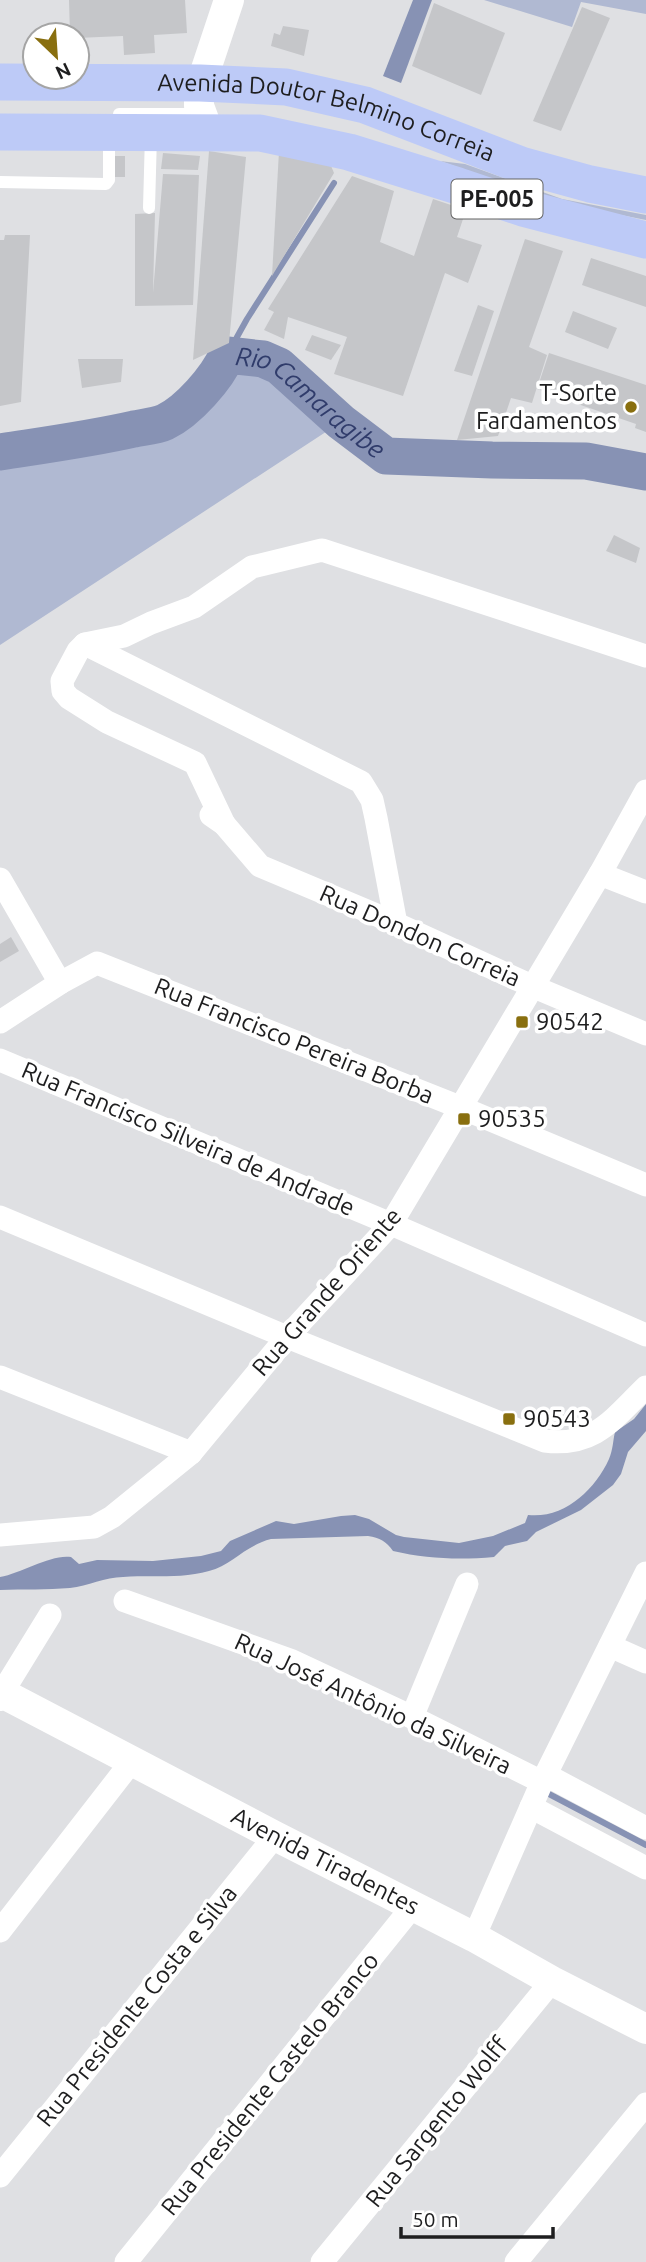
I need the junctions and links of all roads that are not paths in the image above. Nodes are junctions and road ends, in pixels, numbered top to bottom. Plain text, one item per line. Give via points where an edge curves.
1 (229, 0) edge
2 (0, 82) edge
3 (0, 92) edge
4 (206, 107) junction
5 (254, 120) dead end
6 (278, 123) dead end
7 (107, 124) junction
8 (0, 132) edge
9 (151, 133) junction
10 (388, 150) dead end
11 (0, 182) edge
12 (646, 195) edge
13 (646, 205) edge
14 (149, 208) dead end
15 (646, 229) edge
16 (646, 240) edge
17 (85, 644) junction
18 (646, 656) edge
19 (646, 790) edge
20 (600, 874) junction
21 (0, 879) edge
22 (646, 892) edge
23 (396, 924) junction
24 (60, 983) junction
25 (534, 987) junction
26 (0, 1022) edge
27 (646, 1034) edge
28 (0, 1060) edge
29 (462, 1108) junction
30 (646, 1185) edge
31 (0, 1216) edge
32 (391, 1224) junction
33 (646, 1335) edge
34 (287, 1337) junction
35 (0, 1377) edge
36 (646, 1387) edge
37 (191, 1453) junction
38 (0, 1535) edge
39 (646, 1573) edge
40 (467, 1584) dead end
41 (125, 1601) dead end
42 (50, 1615) dead end
43 (610, 1646) junction
44 (646, 1662) edge
45 (1, 1695) edge
46 (412, 1717) junction
47 (132, 1761) junction
48 (544, 1779) junction
49 (531, 1807) junction
50 (646, 1828) edge
51 (275, 1836) junction
52 (646, 1868) edge
53 (413, 1906) junction
54 (0, 1931) edge
55 (474, 1937) junction
56 (552, 1981) junction
57 (646, 2029) edge
58 (646, 2104) edge
59 (0, 2176) edge
60 (126, 2262) edge
61 (322, 2262) edge
62 (516, 2262) edge

1 - 4 street
2 - 4 main road, Avenida Doutor Belmino Correia / PE-005
3 - 4 lane
4 - 7 lane
4 - 9 main road, Avenida Doutor Belmino Correia / PE-005
4 - 12 main road, Avenida Doutor Belmino Correia / PE-005 via 286,87 365,105 520,165
4 - 13 lane via 298,97 448,144 533,178
4 - 16 main road, Avenida Doutor Belmino Correia / PE-005 via 260,133 349,152 523,208
5 - 6 lane
7 - 8 main road, Avenida Doutor Belmino Correia / PE-005
7 - 9 main road, Avenida Doutor Belmino Correia / PE-005
7 - 11 lane via 107,183
9 - 14 lane
10 - 15 lane via 527,201
17 - 18 street via 124,636 194,607 252,567 322,550
17 - 23 street via 360,782 372,800
17 - 23 street, Rua Dondon Correia via 62,681 69,698 107,722 195,763 217,820 260,866
19 - 20 street, Rua Grande Oriente
20 - 22 street
20 - 25 street, Rua Grande Oriente
21 - 24 street
23 - 25 street, Rua Dondon Correia
24 - 26 street
24 - 29 street, Rua Francisco Pereira Borba via 97,963
25 - 27 street, Rua Dondon Correia
25 - 29 street, Rua Grande Oriente
28 - 32 street, Rua Francisco Silveira de Andrade
29 - 30 street, Rua Francisco Pereira Borba
29 - 32 street, Rua Grande Oriente
31 - 34 street
32 - 33 street, Rua Francisco Silveira de Andrade
32 - 34 street, Rua Grande Oriente
34 - 36 street via 545,1441 578,1441 597,1432
34 - 37 street, Rua Grande Oriente
35 - 37 street
37 - 38 street, Rua Grande Oriente via 94,1527
39 - 43 street
40 - 46 street
41 - 46 street, Rua José Antônio da Silveira via 290,1660
42 - 45 street
43 - 44 street
43 - 48 street
45 - 47 street, Avenida Tiradentes
46 - 48 street, Rua José Antônio da Silveira
47 - 51 street, Avenida Tiradentes
47 - 54 street
48 - 49 street
48 - 50 street, Rua José Antônio da Silveira
49 - 52 street
49 - 55 street
51 - 53 street, Avenida Tiradentes
51 - 59 street, Rua Presidente Costa e Silva
53 - 55 street, Avenida Tiradentes
53 - 60 street, Rua Presidente Castelo Branco
55 - 56 street, Avenida Tiradentes
56 - 57 street, Avenida Tiradentes
56 - 61 street, Rua Sargento Wolff
58 - 62 street

